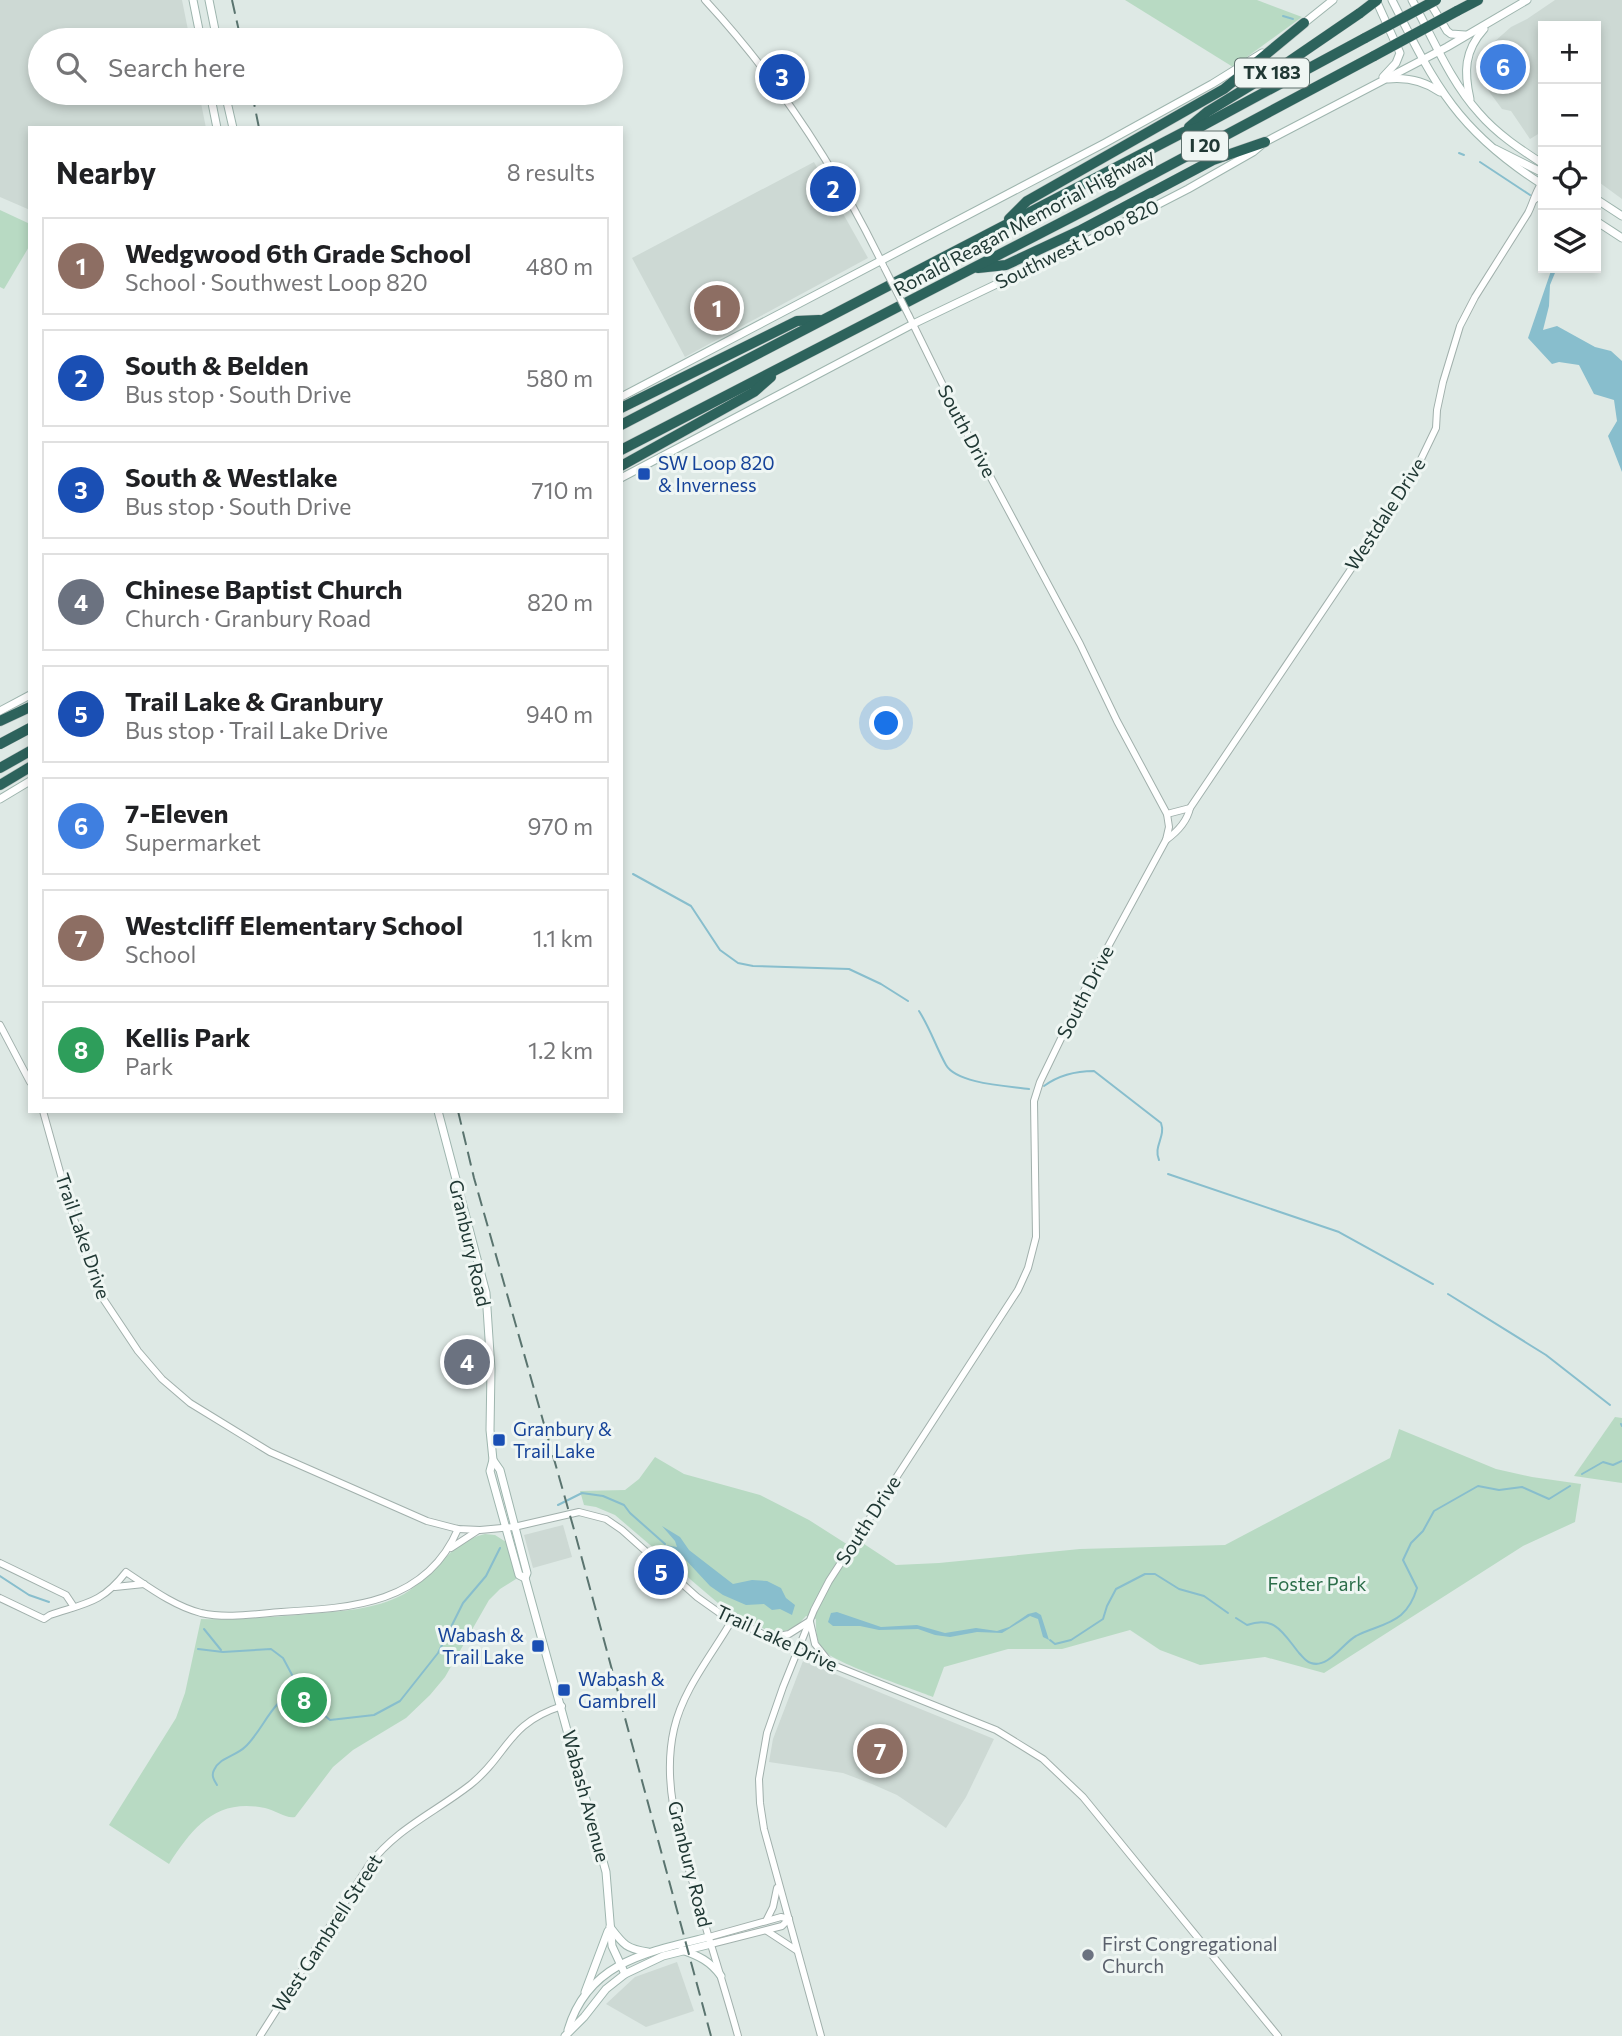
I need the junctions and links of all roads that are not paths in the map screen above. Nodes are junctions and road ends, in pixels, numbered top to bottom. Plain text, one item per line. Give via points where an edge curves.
1 (193, 0) edge
2 (209, 0) edge
3 (705, 0) edge
4 (1377, 0) edge
5 (1392, 0) edge
6 (1412, 0) edge
7 (1429, 0) edge
8 (1436, 0) edge
9 (1478, 0) edge
10 (1527, 0) edge
11 (1330, 2) edge
12 (1492, 20) junction
13 (1304, 23) junction
14 (199, 28) edge
15 (215, 28) edge
16 (1470, 34) junction
17 (1440, 51) junction
18 (1422, 59) junction
19 (1380, 80) junction
20 (1443, 94) junction
21 (1471, 104) junction
22 (213, 105) edge
23 (228, 105) edge
24 (217, 126) edge
25 (233, 126) edge
26 (1184, 132) junction
27 (1265, 142) junction
28 (1488, 145) junction
29 (1538, 160) edge
30 (1538, 170) edge
31 (1538, 180) edge
32 (1538, 190) edge
33 (1538, 197) edge
34 (1534, 200) junction
35 (1601, 202) edge
36 (1601, 206) edge
37 (1609, 208) junction
38 (1622, 216) edge
39 (1601, 224) edge
40 (1002, 226) junction
41 (1622, 238) edge
42 (883, 264) junction
43 (971, 269) junction
44 (824, 320) junction
45 (911, 320) junction
46 (782, 367) junction
47 (623, 396) edge
48 (623, 407) edge
49 (623, 424) edge
50 (623, 449) edge
51 (623, 465) edge
52 (623, 477) edge
53 (28, 696) edge
54 (28, 708) edge
55 (0, 711) edge
56 (0, 721) edge
57 (28, 729) edge
58 (0, 744) edge
59 (28, 752) edge
60 (0, 768) edge
61 (28, 768) edge
62 (28, 782) edge
63 (0, 785) edge
64 (0, 799) edge
65 (1190, 808) junction
66 (1167, 814) junction
67 (1166, 840) junction
68 (0, 1025) edge
69 (28, 1078) edge
70 (44, 1113) edge
71 (439, 1113) edge
72 (494, 1460) junction
73 (514, 1527) junction
74 (504, 1528) junction
75 (458, 1529) junction
76 (480, 1530) junction
77 (450, 1549) junction
78 (0, 1563) edge
79 (525, 1578) junction
80 (144, 1584) junction
81 (115, 1587) junction
82 (0, 1598) edge
83 (74, 1607) junction
84 (732, 1620) junction
85 (810, 1620) junction
86 (768, 1638) junction
87 (798, 1651) junction
88 (833, 1665) junction
89 (562, 1706) junction
90 (777, 1882) junction
91 (789, 1919) junction
92 (766, 1921) junction
93 (610, 1927) junction
94 (765, 1930) junction
95 (710, 1941) junction
96 (681, 1950) junction
97 (797, 1951) junction
98 (651, 1952) junction
99 (619, 1964) junction
100 (625, 1974) junction
101 (721, 1976) junction
102 (582, 2000) junction
103 (567, 2033) edge
104 (260, 2036) edge
105 (738, 2036) edge
106 (821, 2036) edge
107 (1278, 2036) edge

1 - 14 main road
2 - 15 main road
3 - 42 street, South Drive via 769,75 808,131
4 - 19 main road via 1400,53
4 - 26 highway, TX 183, bridge via 1207,112
5 - 18 main road
6 - 17 main road
7 - 16 main road via 1447,31
8 - 26 highway, Ronald Reagan Memorial Highway / I 20, bridge
9 - 43 highway, Ronald Reagan Memorial Highway / I 20, bridge
10 - 12 main road, Southwest Loop 820
11 - 13 main road
12 - 16 main road, Southwest Loop 820
12 - 21 main road via 1469,51 1466,75
13 - 40 highway via 1224,89 1027,201
13 - 42 main road via 1191,96
16 - 17 main road, Southwest Loop 820
17 - 18 main road, Southwest Loop 820
17 - 21 main road
18 - 19 main road, Southwest Loop 820
18 - 20 main road
19 - 20 main road via 1411,79
19 - 27 main road, Southwest Loop 820
20 - 28 main road
21 - 29 main road via 1502,135
22 - 24 main road
23 - 25 main road
26 - 40 highway, Ronald Reagan Memorial Highway / I 20
27 - 43 highway via 1213,160 1006,265
27 - 45 main road, Southwest Loop 820 via 1089,240
28 - 30 main road
28 - 31 main road
32 - 34 street, Westdale Drive
33 - 34 street, Westdale Drive
34 - 65 street, Westdale Drive via 1460,326 1441,391 1436,428 1411,480
35 - 37 main road
36 - 37 main road
37 - 38 main road
39 - 41 main road
40 - 44 highway, Ronald Reagan Memorial Highway / I 20
42 - 45 street, South Drive, bridge
42 - 47 main road
43 - 46 highway, Ronald Reagan Memorial Highway / I 20
44 - 48 highway via 797,321
44 - 49 highway, Ronald Reagan Memorial Highway / I 20
45 - 52 main road, Southwest Loop 820
45 - 66 street, South Drive
46 - 50 highway, Ronald Reagan Memorial Highway / I 20
46 - 51 highway via 754,392
53 - 55 main road
54 - 56 highway
57 - 58 highway
59 - 60 highway
61 - 63 highway
62 - 64 main road
65 - 66 street
65 - 67 street, Westdale Drive via 1177,832
66 - 67 street, South Drive
67 - 85 street, South Drive via 1040,1082 1034,1101 1036,1237 1028,1268 829,1581
68 - 69 street
70 - 75 street, Trail Lake Drive via 98,1291 162,1379 190,1403 270,1452 427,1521
71 - 72 main road, Granbury Road via 485,1293
72 - 73 main road, Granbury Road
72 - 74 main road, Granbury Road via 490,1471
73 - 74 street, Trail Lake Drive
73 - 79 main road, Wabash Avenue
73 - 84 street, Trail Lake Drive via 579,1512 601,1517 697,1597
74 - 76 street, Trail Lake Drive
74 - 79 main road, Wabash Avenue via 519,1575
75 - 76 street, Trail Lake Drive
75 - 77 street
76 - 77 street
77 - 80 street via 400,1592 348,1606 211,1614 181,1606
78 - 83 street via 66,1595
79 - 89 main road, Wabash Avenue
80 - 81 street
80 - 81 street via 127,1572
81 - 83 street
82 - 83 street via 44,1619
84 - 86 street, Trail Lake Drive
84 - 95 street, Granbury Road via 690,1689 674,1727 671,1749 676,1824
85 - 86 street via 789,1634
85 - 87 street, South Drive
85 - 88 street via 815,1644
86 - 87 street, Trail Lake Drive
87 - 88 street, Trail Lake Drive
87 - 90 street, South Drive via 767,1733 760,1769 761,1816
88 - 107 street, Trail Lake Drive via 996,1730 1054,1767 1107,1825
89 - 93 main road, Wabash Avenue via 606,1872
89 - 104 street, West Gambrell Street via 522,1726 469,1785 385,1846
90 - 91 street, South Drive
90 - 92 street via 777,1895
91 - 92 street
91 - 94 street
91 - 97 street, South Drive
92 - 95 street
93 - 98 main road via 629,1949
93 - 99 main road, Wabash Avenue
93 - 102 main road
94 - 95 street
94 - 97 street
95 - 96 main road
95 - 98 main road
95 - 101 street, Granbury Road
96 - 100 main road
96 - 101 main road via 713,1965
97 - 106 street, South Drive
98 - 99 main road
99 - 100 main road, Wabash Avenue
99 - 102 main road via 601,1976
100 - 103 main road
101 - 105 street, Granbury Road
102 - 103 main road

